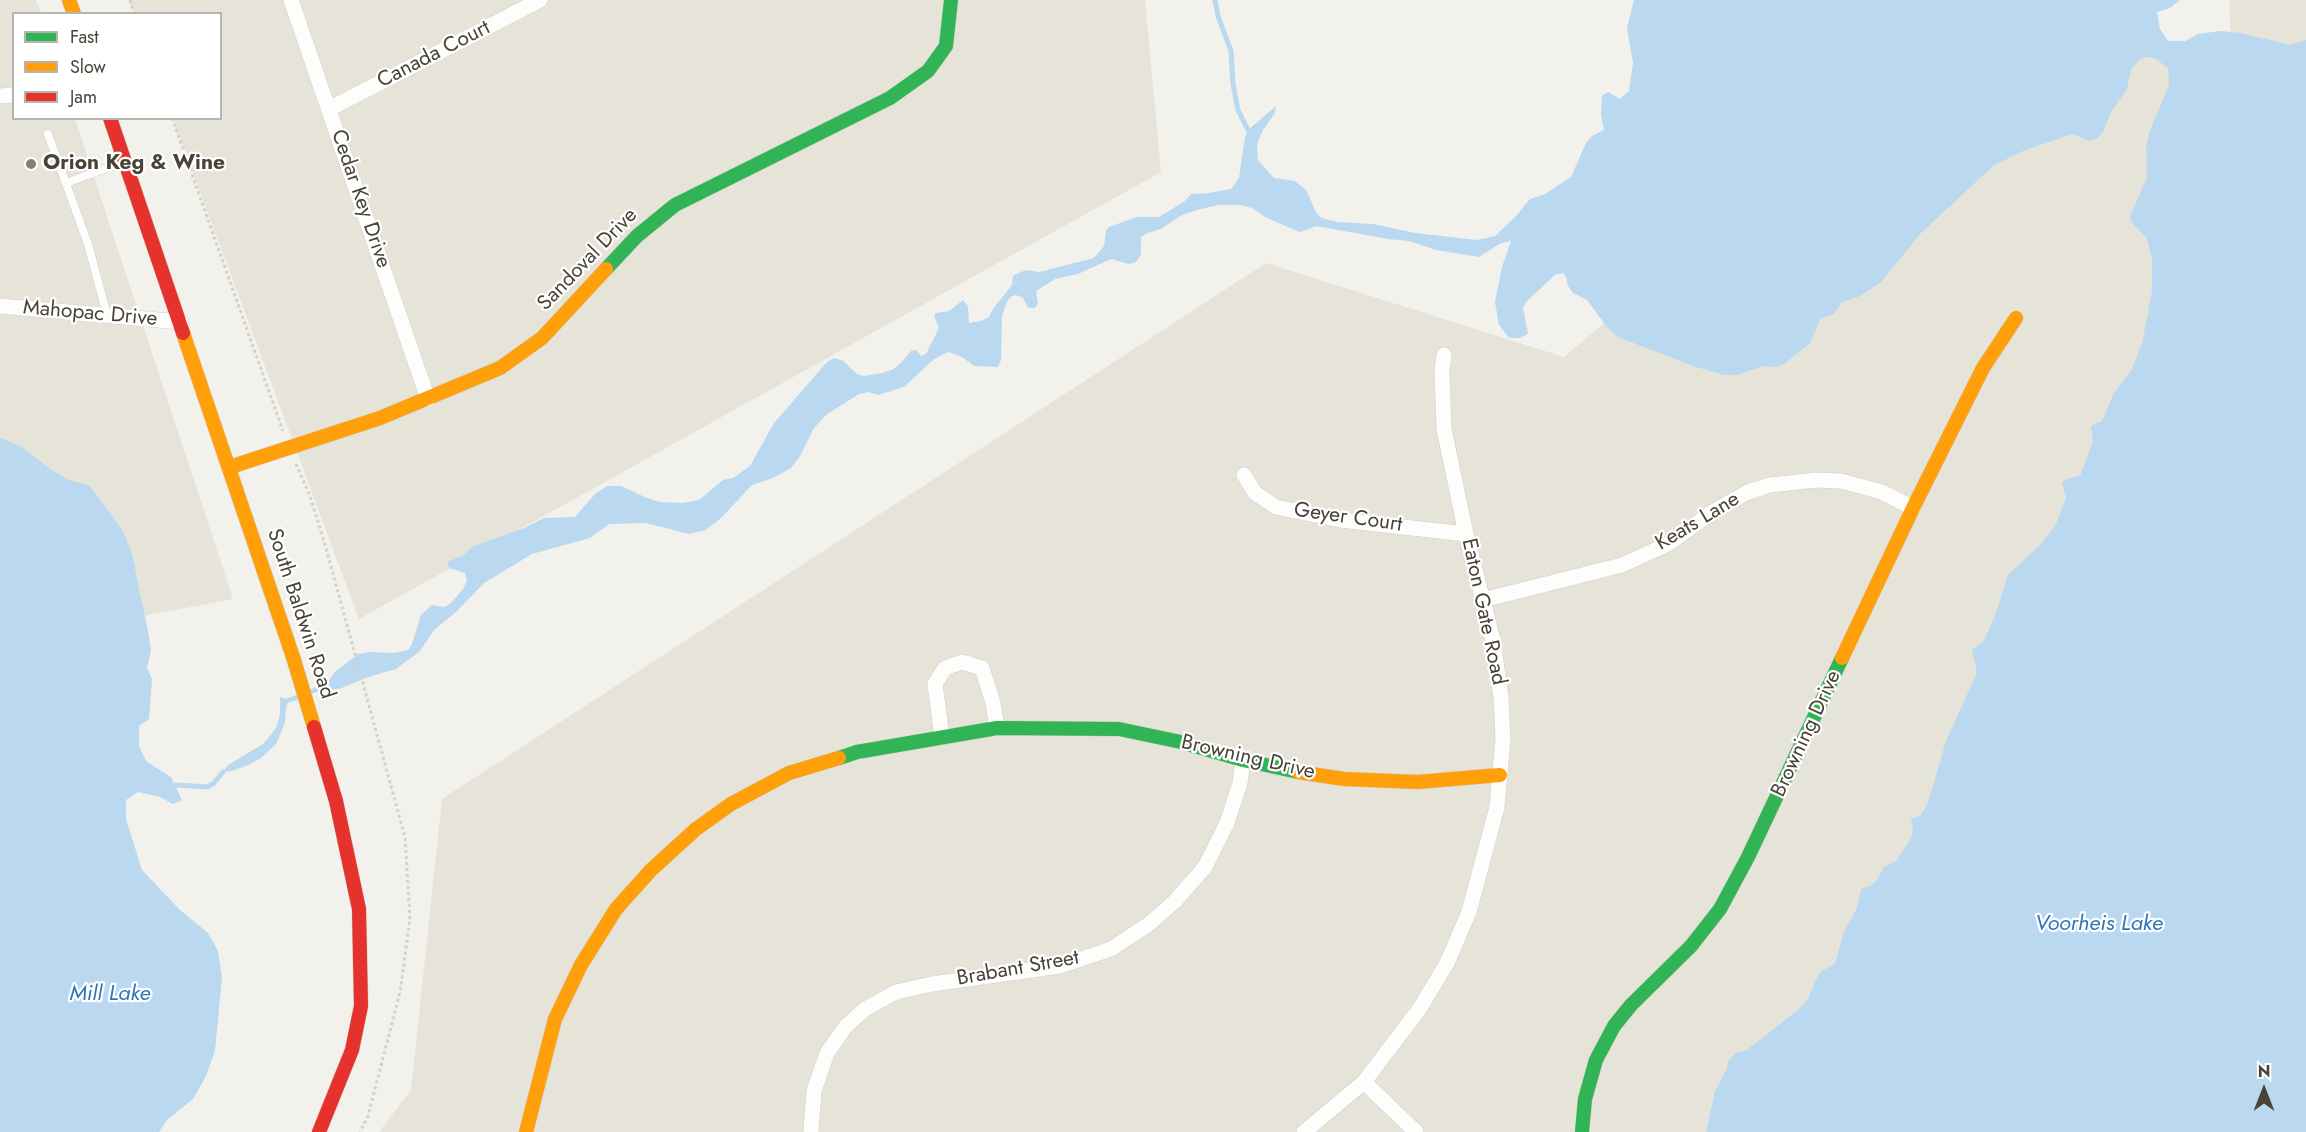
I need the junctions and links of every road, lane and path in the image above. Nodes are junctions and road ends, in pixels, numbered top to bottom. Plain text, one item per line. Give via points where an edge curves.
1 (291, 0) edge
2 (540, 0) edge
3 (951, 0) edge
4 (329, 109) junction
5 (111, 120) edge
6 (173, 120) edge
7 (48, 134) dead end
8 (125, 162) junction
9 (66, 183) junction
10 (0, 306) edge
11 (107, 315) junction
12 (2016, 318) dead end
13 (181, 322) junction
14 (1444, 356) dead end
15 (428, 399) junction
16 (289, 448) junction
17 (230, 467) junction
18 (1244, 475) dead end
19 (1914, 508) junction
20 (1466, 534) junction
21 (1483, 600) junction
22 (997, 728) junction
23 (942, 737) junction
24 (1243, 760) junction
25 (1500, 775) junction
26 (1364, 1083) junction
27 (319, 1132) edge
28 (360, 1132) edge
29 (526, 1132) edge
30 (811, 1132) edge
31 (1304, 1132) edge
32 (1416, 1132) edge
33 (1582, 1132) edge

1 - 4 street, Cedar Key Drive
2 - 4 street, Canada Court
3 - 15 street, Sandoval Drive via 946,46 928,71 890,98 675,205 637,236 542,338 500,368
4 - 15 street, Cedar Key Drive
5 - 8 street, South Baldwin Road
6 - 16 path
7 - 9 lane
8 - 9 lane
8 - 13 street, South Baldwin Road
9 - 11 lane
10 - 11 street, Mahopac Drive
11 - 13 street, Mahopac Drive
12 - 19 street, Browning Drive via 1983,368
13 - 17 street, South Baldwin Road
14 - 20 street, Eaton Gate Road via 1444,429
15 - 16 street, Sandoval Drive
16 - 17 street, Sandoval Drive
16 - 28 path via 310,496 405,837 410,919 400,992 368,1116
17 - 27 street, South Baldwin Road via 336,801 359,909 361,1006 352,1050
18 - 20 street, Geyer Court via 1255,493 1276,507 1340,520
19 - 21 street, Keats Lane via 1882,492 1841,481 1770,485 1748,492 1668,544 1622,564
19 - 33 street, Browning Drive via 1720,909 1691,946 1631,1005 1596,1060
20 - 21 street, Eaton Gate Road
21 - 25 street, Eaton Gate Road via 1502,697
22 - 23 street, Browning Drive
22 - 23 street via 981,668 962,662 945,668 935,684
22 - 24 street, Browning Drive via 1119,729
23 - 29 street, Browning Drive via 857,752 789,773 731,804 651,870 616,909 581,965 555,1019
24 - 25 street, Browning Drive via 1344,779 1418,782
24 - 30 street, Brabant Street via 1227,823 1205,867 1149,924 1111,949 1060,966 932,984 896,992 865,1009 846,1026 827,1053 814,1091
25 - 26 street, Eaton Gate Road via 1497,807 1469,912 1448,963
26 - 31 street, Eaton Gate Road
26 - 32 street

